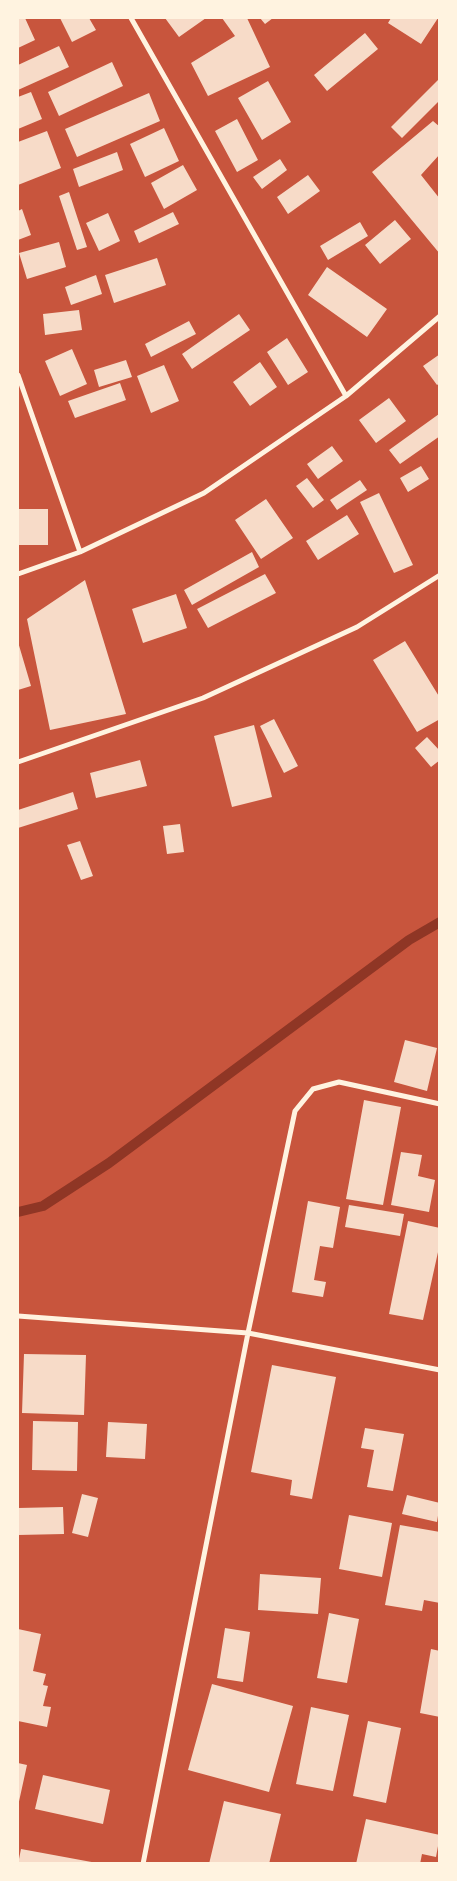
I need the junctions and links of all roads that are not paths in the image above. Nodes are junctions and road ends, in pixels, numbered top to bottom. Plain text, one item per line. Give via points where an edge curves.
1 (131, 18) edge
2 (440, 316) edge
3 (18, 375) edge
4 (346, 396) junction
5 (80, 552) junction
6 (18, 574) edge
7 (440, 575) edge
8 (18, 762) edge
9 (440, 1104) edge
10 (18, 1316) edge
11 (248, 1333) junction
12 (440, 1370) edge
13 (143, 1864) edge

1 - 4 street
2 - 4 street
3 - 5 street
4 - 5 street via 204,494
5 - 6 street
7 - 8 street via 357,627 203,698
9 - 11 street via 339,1082 313,1089 296,1111
10 - 11 street
11 - 12 street
11 - 13 street

